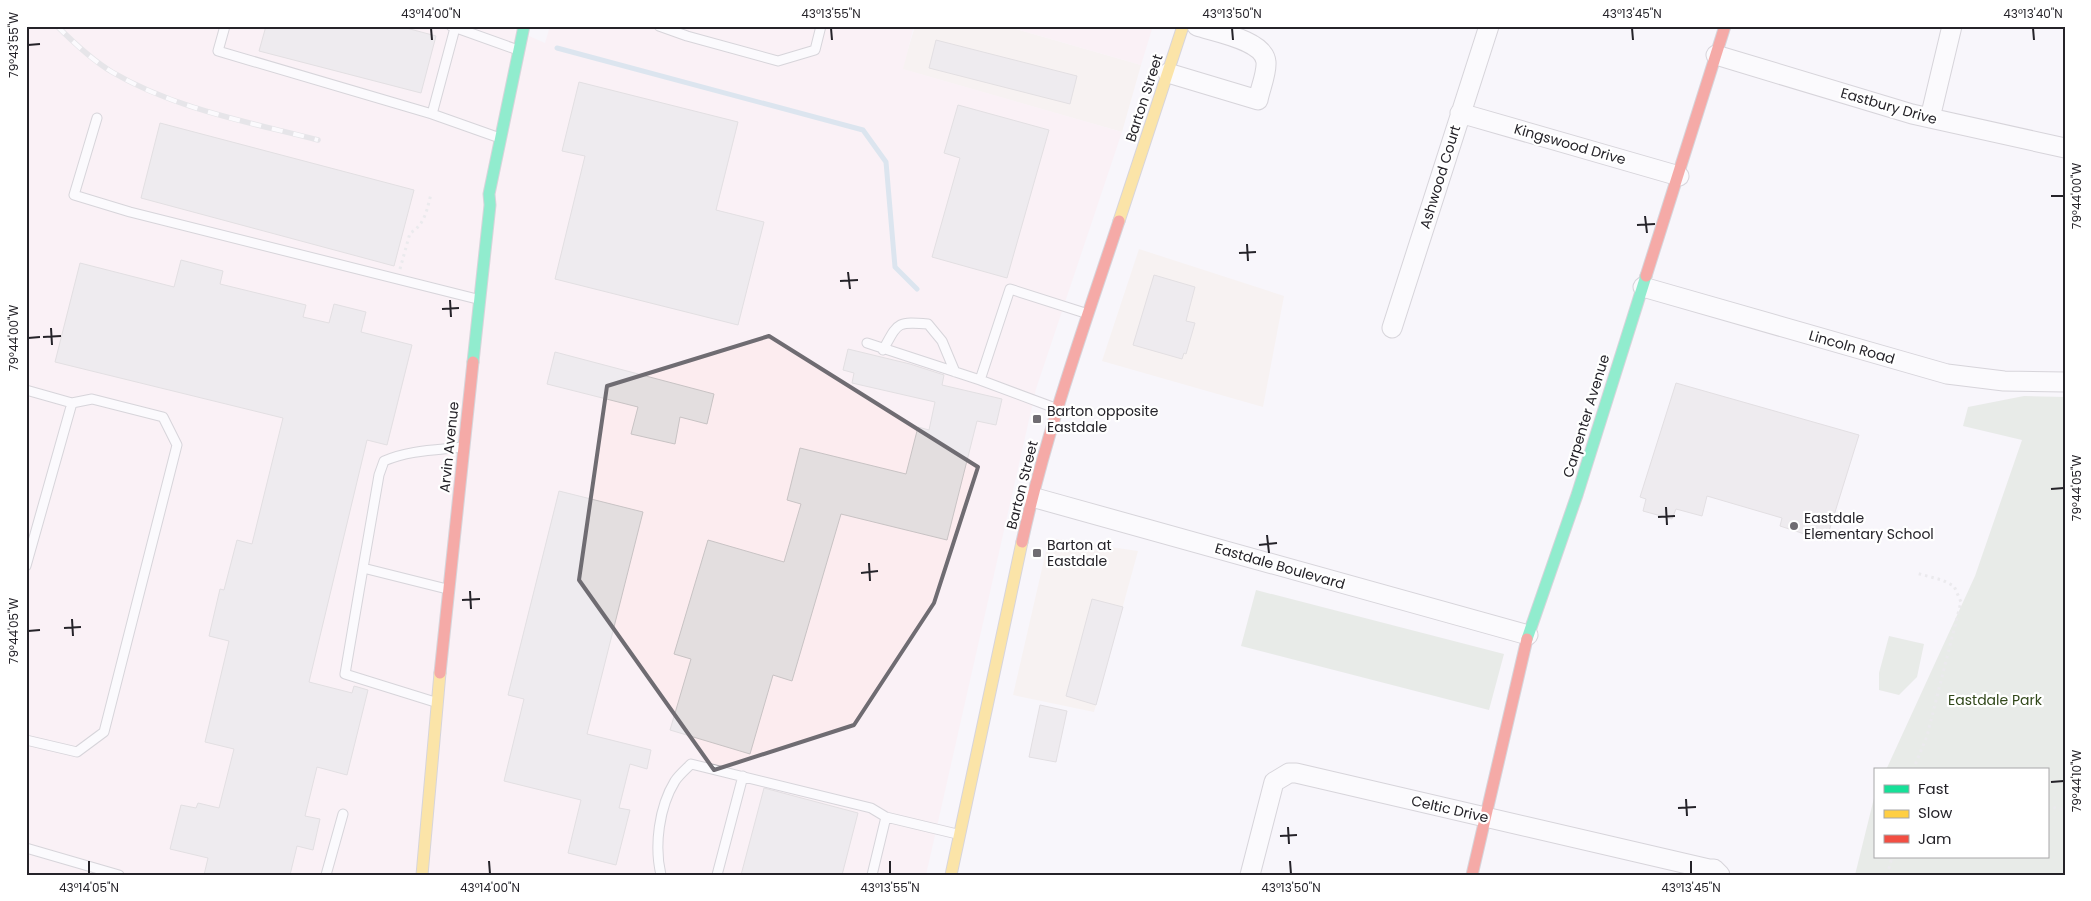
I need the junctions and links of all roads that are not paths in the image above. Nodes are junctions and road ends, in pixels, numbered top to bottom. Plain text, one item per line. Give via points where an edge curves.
1 (225, 26) edge
2 (524, 26) edge
3 (659, 26) edge
4 (821, 26) edge
5 (1183, 26) edge
6 (1197, 26) edge
7 (1489, 26) edge
8 (1725, 26) edge
9 (1952, 26) edge
10 (453, 27) edge
11 (518, 50) junction
12 (1716, 55) junction
13 (1168, 73) junction
14 (1460, 113) junction
15 (432, 114) junction
16 (97, 118) dead end
17 (1930, 118) junction
18 (500, 138) junction
19 (2065, 148) edge
20 (1679, 176) junction
21 (1643, 287) junction
22 (479, 300) junction
23 (1088, 314) junction
24 (1392, 328) dead end
25 (867, 344) dead end
26 (883, 350) junction
27 (955, 372) junction
28 (980, 380) junction
29 (2065, 382) edge
30 (26, 390) edge
31 (72, 403) junction
32 (1057, 409) junction
33 (464, 447) junction
34 (1032, 497) junction
35 (26, 566) edge
36 (363, 568) junction
37 (449, 590) junction
38 (1528, 635) junction
39 (437, 702) junction
40 (26, 740) edge
41 (743, 776) junction
42 (342, 814) dead end
43 (886, 817) junction
44 (1486, 817) junction
45 (960, 834) junction
46 (26, 848) edge
47 (119, 875) edge
48 (326, 875) edge
49 (422, 875) edge
50 (661, 875) edge
51 (717, 875) edge
52 (872, 875) edge
53 (951, 875) edge
54 (1250, 875) edge
55 (1472, 875) edge
56 (1720, 875) edge

1 - 15 lane via 218,51
2 - 11 street, Arvin Avenue
3 - 4 lane via 778,61 815,50
5 - 13 street, Barton Street
6 - 13 street via 1253,44 1264,53 1266,63 1258,100
7 - 14 street, Ashwood Court
8 - 12 street, Carpenter Avenue
9 - 17 street
10 - 11 lane
10 - 15 lane
11 - 18 street, Arvin Avenue
12 - 17 street, Eastbury Drive
12 - 20 street, Carpenter Avenue
13 - 23 street, Barton Street
14 - 20 street, Kingswood Drive
14 - 24 street, Ashwood Court
15 - 18 lane
16 - 22 lane via 74,195
17 - 19 street, Eastbury Drive
18 - 22 street, Arvin Avenue via 489,194
20 - 21 street, Carpenter Avenue
21 - 29 street, Lincoln Road via 1946,374 2004,381
21 - 38 street, Carpenter Avenue via 1577,495
22 - 33 street, Arvin Avenue
23 - 28 lane via 1010,289
23 - 32 street, Barton Street
25 - 26 lane
26 - 27 lane
26 - 27 lane via 895,328 905,321 928,324 942,341
27 - 28 lane
28 - 32 lane
30 - 31 lane
31 - 35 lane
31 - 40 lane via 92,399 163,417 178,445 104,732 77,752
32 - 34 street, Barton Street
33 - 36 lane via 416,452 384,461
33 - 37 street, Arvin Avenue
34 - 38 street, Eastdale Boulevard
34 - 45 street, Barton Street
36 - 37 lane
36 - 39 lane via 345,674
37 - 39 street, Arvin Avenue
38 - 44 street, Carpenter Avenue
39 - 49 street, Arvin Avenue
41 - 43 lane via 871,808
41 - 50 lane via 691,764 676,780 662,816 658,839 657,861
41 - 51 lane
42 - 48 lane
43 - 45 lane
43 - 52 lane
44 - 54 street, Celtic Drive via 1289,773 1274,782 1272,787
44 - 55 street, Carpenter Avenue
44 - 56 street, Celtic Drive via 1714,869
45 - 53 street, Barton Street
46 - 47 lane

